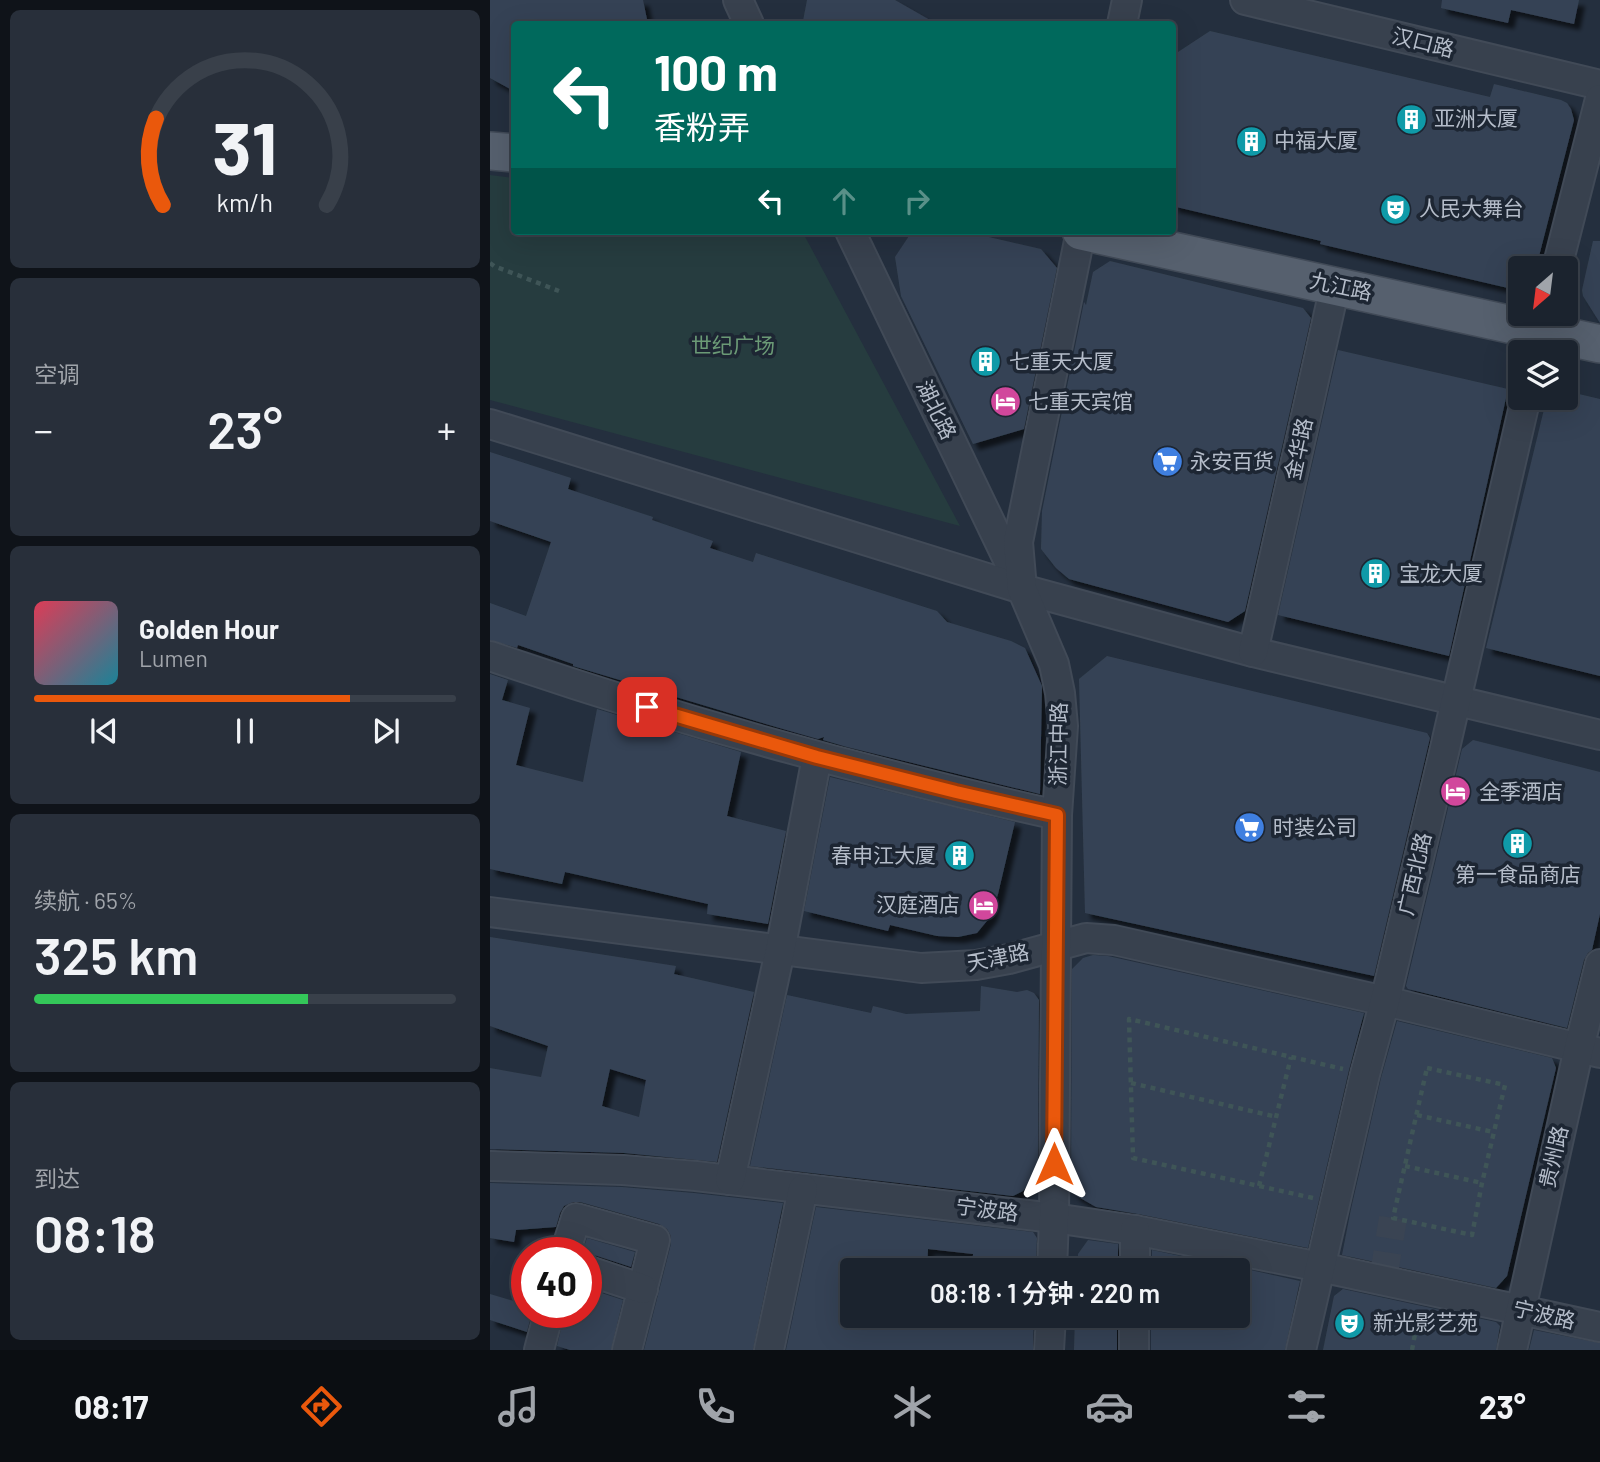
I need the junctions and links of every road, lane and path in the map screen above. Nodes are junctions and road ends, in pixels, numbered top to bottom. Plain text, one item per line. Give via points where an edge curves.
1 (738, 0) edge
2 (1127, 0) edge
3 (1245, 0) edge
4 (748, 21) edge
5 (1123, 21) edge
6 (1600, 85) edge
7 (1600, 99) edge
8 (490, 151) edge
9 (511, 153) edge
10 (852, 235) edge
11 (1080, 235) edge
12 (1099, 235) edge
13 (1560, 256) edge
14 (490, 263) edge
15 (1335, 286) junction
16 (559, 291) dead end
17 (1541, 332) edge
18 (1600, 344) edge
19 (1523, 410) edge
20 (490, 424) edge
21 (1022, 589) junction
22 (1253, 652) junction
23 (490, 656) edge
24 (1455, 700) junction
25 (1600, 735) edge
26 (817, 757) junction
27 (1057, 815) junction
28 (490, 912) edge
29 (1055, 946) junction
30 (780, 951) junction
31 (1600, 964) edge
32 (1385, 1000) junction
33 (1589, 1050) edge
34 (1291, 1057) junction
35 (1365, 1074) junction
36 (1131, 1083) junction
37 (1417, 1115) junction
38 (1277, 1117) junction
39 (1493, 1132) junction
40 (490, 1166) edge
41 (1405, 1166) junction
42 (730, 1180) junction
43 (1482, 1183) junction
44 (1259, 1186) junction
45 (803, 1189) junction
46 (1334, 1203) junction
47 (1054, 1218) junction
48 (1135, 1230) junction
49 (570, 1237) edge
50 (1052, 1258) edge
51 (1135, 1258) edge
52 (1320, 1267) junction
53 (602, 1275) edge
54 (643, 1289) junction
55 (1424, 1289) junction
56 (1520, 1309) junction
57 (1600, 1327) edge
58 (545, 1328) edge
59 (1050, 1328) edge
60 (1134, 1328) edge
61 (539, 1350) edge
62 (627, 1350) edge
63 (769, 1350) edge
64 (1049, 1350) edge
65 (1134, 1350) edge
66 (1301, 1350) edge
67 (1412, 1350) edge
68 (1511, 1350) edge

1 - 4 street
2 - 5 street
3 - 6 street, 汉口路
7 - 13 street
8 - 9 main road
10 - 21 street, 湖北路
11 - 21 street, 浙江中路 via 1018,542
12 - 15 main road, 九江路
14 - 16 path
15 - 17 main road, 九江路
15 - 22 street, 金华路
17 - 18 main road, 九江路
19 - 24 street, 广西北路
20 - 21 street
21 - 22 street
21 - 27 street, 浙江中路 via 1054,664 1060,693 1063,726
22 - 24 street
23 - 26 street via 575,686
24 - 25 street
24 - 32 street, 广西北路
26 - 27 street
26 - 30 street
27 - 29 street, 浙江中路
28 - 30 street, 天津路
29 - 30 street, 天津路 via 976,965 921,968
29 - 32 street, 天津路 via 1086,938 1114,940
29 - 47 street, 浙江中路
30 - 42 street
31 - 33 street, 贵州路
32 - 33 street, 天津路
32 - 35 street, 广西北路
33 - 56 street, 贵州路
34 - 35 path
34 - 36 path via 1129,1019
34 - 38 path
35 - 46 street, 广西北路
36 - 38 path
36 - 44 path via 1133,1158
37 - 39 path
37 - 39 path via 1427,1068 1505,1085
37 - 41 path
38 - 44 path
39 - 43 path
40 - 42 street, 宁波路 via 623,1170
41 - 43 path
41 - 43 path via 1393,1218 1472,1236
42 - 45 street, 宁波路
44 - 46 path
45 - 47 street, 宁波路
45 - 63 street
46 - 52 street, 广西北路
47 - 48 street, 宁波路
47 - 50 street, 浙江中路
48 - 51 street
48 - 52 street, 宁波路
49 - 54 street via 576,1218 655,1240
52 - 55 street, 宁波路
52 - 66 street, 广西北路
53 - 54 street
54 - 62 street
55 - 56 street, 宁波路
55 - 67 path
56 - 57 street, 宁波路
56 - 68 street, 贵州路
58 - 61 street
59 - 64 street
60 - 65 street

